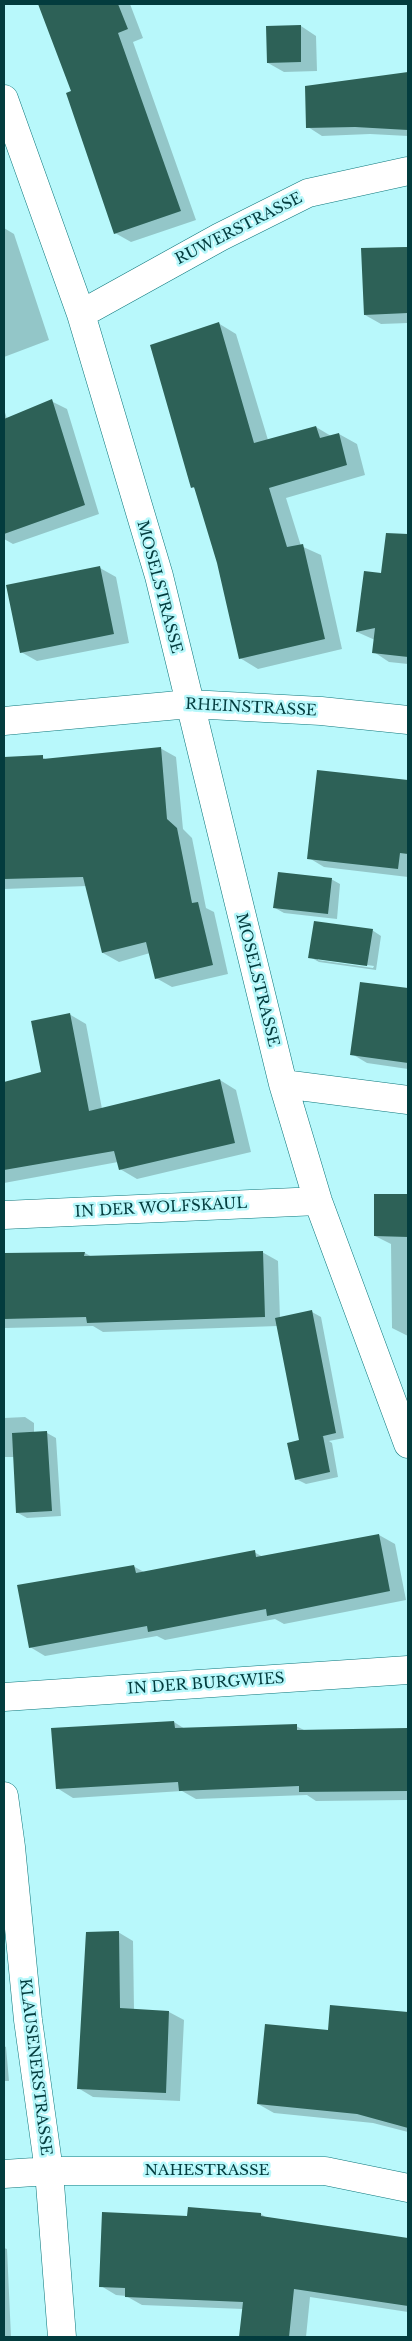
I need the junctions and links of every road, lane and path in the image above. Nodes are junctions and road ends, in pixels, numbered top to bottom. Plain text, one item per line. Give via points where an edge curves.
1 (4, 99) edge
2 (408, 171) edge
3 (81, 314) junction
4 (190, 704) junction
5 (408, 720) edge
6 (4, 722) edge
7 (282, 1084) junction
8 (408, 1100) edge
9 (318, 1201) junction
10 (4, 1215) edge
11 (407, 1437) edge
12 (408, 1670) edge
13 (4, 1698) edge
14 (4, 1796) edge
15 (49, 2171) junction
16 (4, 2174) edge
17 (408, 2188) edge
18 (62, 2337) edge

1 - 3 street, MOSELSTRASSE
2 - 3 street, RUWERSTRASSE via 308,193 220,236
3 - 4 street, MOSELSTRASSE via 159,576
4 - 5 street, RHEINSTRASSE via 321,711
4 - 6 street, RHEINSTRASSE
4 - 7 street, MOSELSTRASSE
7 - 8 street
7 - 9 street, MOSELSTRASSE
9 - 10 street, IN DER WOLFSKAUL
9 - 11 street, MOSELSTRASSE
12 - 13 street, IN DER BURGWIES
14 - 15 street, KLAUSENERSTRASSE via 28,2020
15 - 16 street, NAHESTRASSE
15 - 17 street, NAHESTRASSE via 325,2171
15 - 18 street, KLAUSENERSTRASSE

